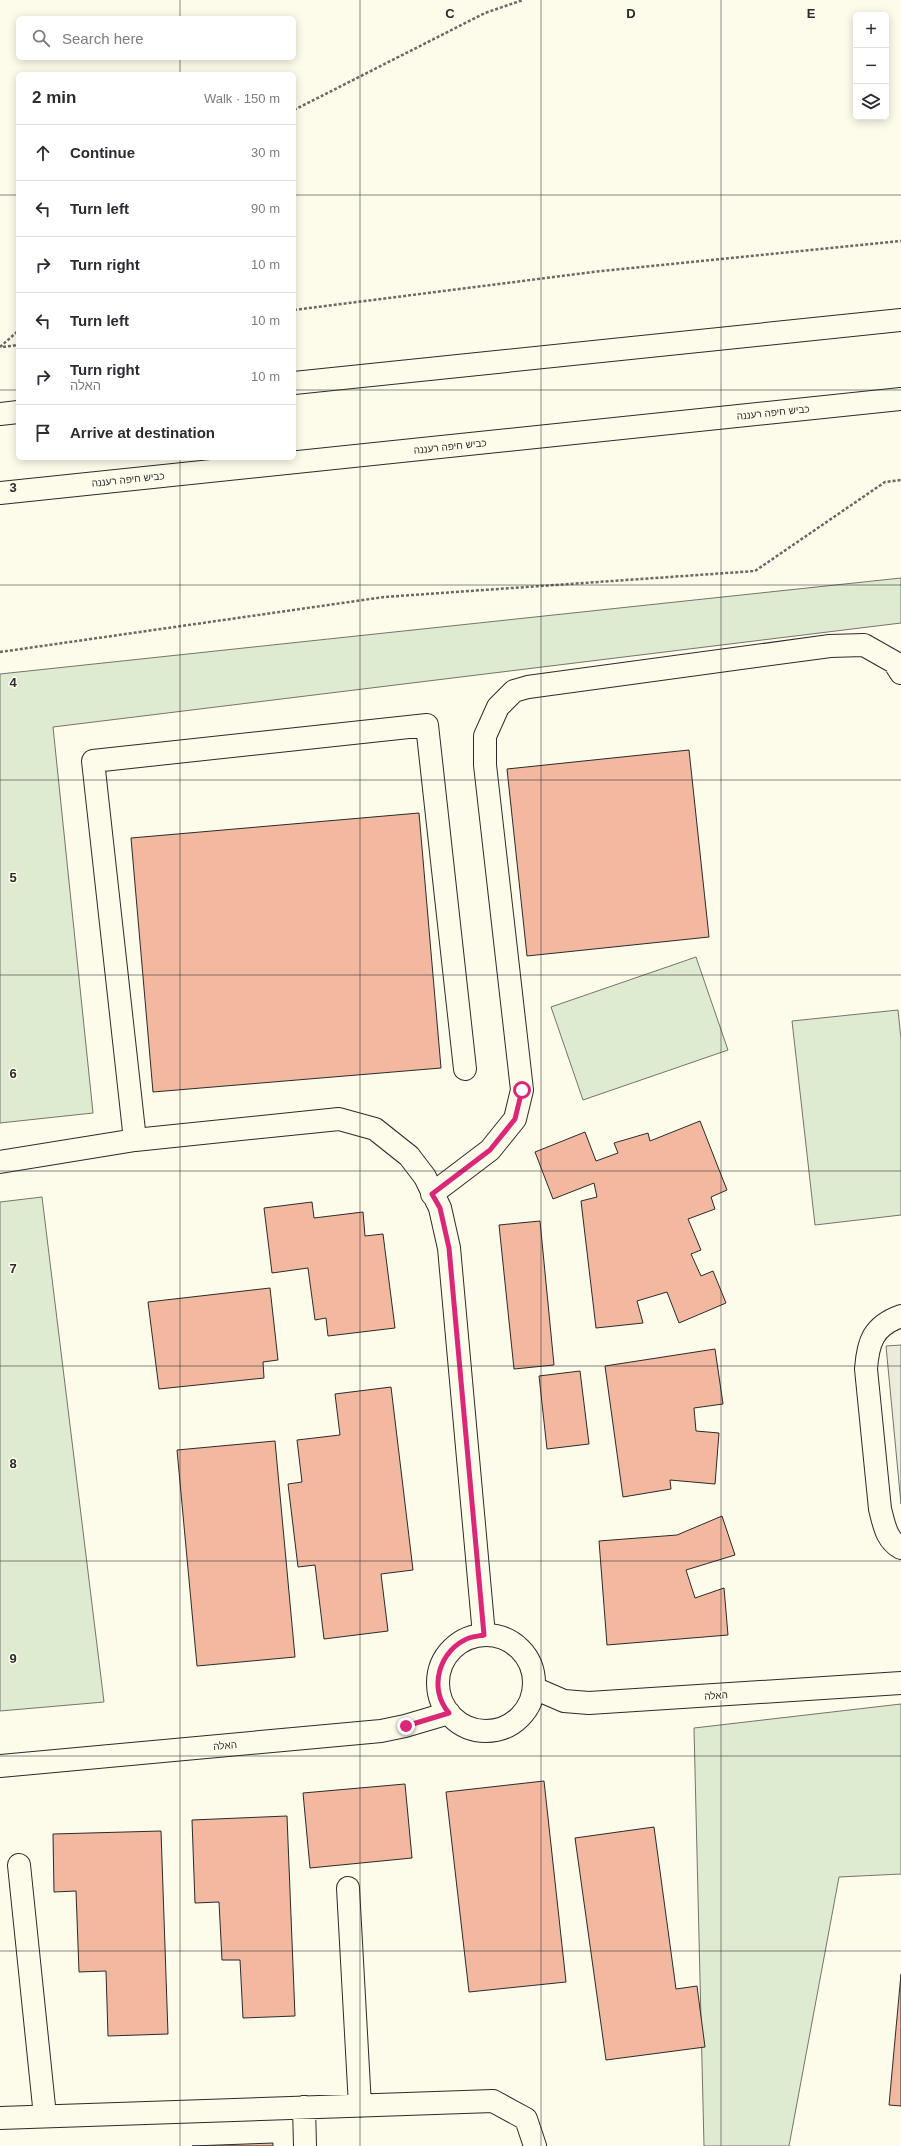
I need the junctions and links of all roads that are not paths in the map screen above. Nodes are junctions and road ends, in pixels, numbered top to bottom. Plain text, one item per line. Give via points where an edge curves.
1 (901, 320) edge
2 (296, 383) edge
3 (901, 399) edge
4 (16, 412) edge
5 (0, 414) edge
6 (0, 493) edge
7 (901, 673) edge
8 (464, 1069) dead end
9 (134, 1140) junction
10 (0, 1162) edge
11 (432, 1194) junction
12 (901, 1316) edge
13 (901, 1548) edge
14 (484, 1635) junction
15 (901, 1683) edge
16 (534, 1688) junction
17 (449, 1713) junction
18 (0, 1766) edge
19 (19, 1865) dead end
20 (348, 1888) dead end
21 (360, 2106) junction
22 (304, 2107) junction
23 (45, 2116) junction
24 (0, 2118) edge
25 (305, 2146) edge
26 (535, 2146) edge

1 - 2 main road
3 - 6 main road, כביש חיפה רעננה
4 - 5 main road
7 - 11 main road via 894,662 864,645 830,646 528,687 514,691 498,707 485,736 485,765 522,1090 515,1119 490,1150
8 - 9 main road via 427,725 93,761
9 - 10 main road
9 - 11 main road via 339,1119 375,1130 409,1156 425,1177
11 - 14 main road via 440,1208 449,1248
12 - 13 main road via 875,1332 867,1349 866,1369 880,1509 886,1531 893,1544
14 - 16 main road via 500,1637 522,1651 529,1661
14 - 17 main road via 456,1645 445,1657 438,1682 439,1695
15 - 16 main road, האלה via 589,1703 564,1701
16 - 17 main road via 531,1701 524,1713 514,1723 500,1730 485,1732 469,1728 454,1720
17 - 18 main road, האלה via 381,1731
19 - 23 main road
20 - 21 main road
21 - 22 main road
21 - 26 main road via 493,2101 526,2120
22 - 23 main road
22 - 25 main road
23 - 24 main road

